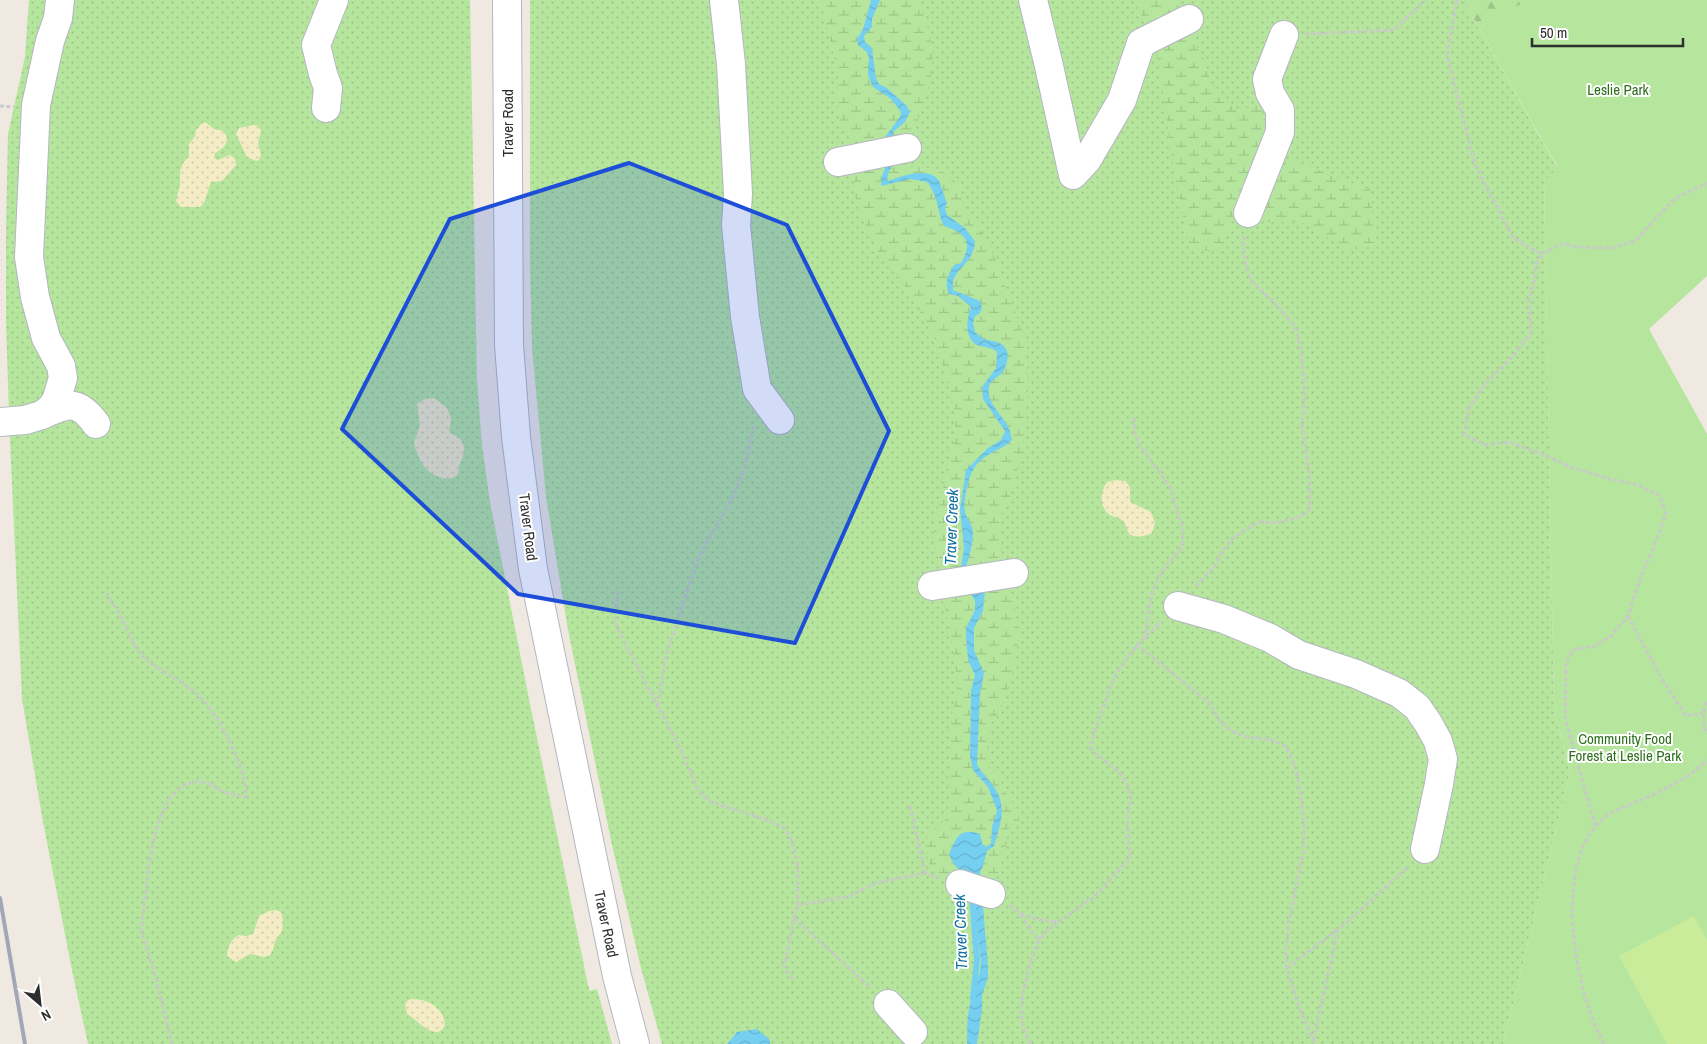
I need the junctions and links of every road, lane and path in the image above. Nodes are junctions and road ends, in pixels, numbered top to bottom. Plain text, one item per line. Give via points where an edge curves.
1 (334, 0) edge
2 (507, 0) edge
3 (724, 0) edge
4 (1033, 0) edge
5 (1425, 0) edge
6 (1457, 0) edge
7 (62, 6) edge
8 (1189, 19) dead end
9 (1284, 35) joint
10 (326, 108) dead end
11 (907, 148) dead end
12 (838, 162) dead end
13 (1707, 183) edge
14 (1248, 213) dead end
15 (1542, 254) junction
16 (760, 394) junction
17 (42, 415) junction
18 (1134, 418) dead end
19 (780, 420) dead end
20 (0, 422) edge
21 (96, 424) dead end
22 (1014, 573) dead end
23 (932, 586) dead end
24 (618, 592) dead end
25 (107, 593) dead end
26 (1178, 606) dead end
27 (1628, 616) junction
28 (1144, 639) dead end
29 (1136, 646) dead end
30 (1707, 702) edge
31 (658, 706) junction
32 (1703, 713) junction
33 (1707, 734) edge
34 (1707, 760) edge
35 (910, 806) dead end
36 (1595, 826) junction
37 (1425, 849) joint
38 (925, 873) junction
39 (960, 884) joint
40 (991, 894) dead end
41 (797, 906) junction
42 (1017, 913) dead end
43 (794, 918) junction
44 (1058, 922) dead end
45 (1338, 930) junction
46 (1039, 940) junction
47 (1287, 968) junction
48 (792, 980) dead end
49 (888, 1004) joint
50 (913, 1032) dead end
51 (1314, 1042) edge
52 (172, 1044) edge
53 (635, 1044) edge
54 (1031, 1044) edge
55 (1604, 1044) edge

1 - 10 street via 316,45 328,88
2 - 53 street, Traver Road via 509,345 516,438 533,570 616,976
3 - 16 street via 731,64 737,237 753,371
4 - 8 street via 1073,175 1087,160 1122,100 1141,43
5 - 9 path via 1394,30
6 - 15 path via 1447,55 1474,165 1513,238
7 - 17 street via 48,49 36,105 30,199 28,257 35,297 46,338 61,366 63,378 56,401
9 - 14 street via 1267,79 1270,93 1280,110 1280,132
11 - 12 street
13 - 15 path via 1674,199 1635,241 1612,248 1562,244
15 - 27 path via 1536,262 1529,300 1531,333 1469,408 1464,435 1486,445 1509,442 1571,467 1638,484 1659,495 1666,514
16 - 19 street
16 - 31 path via 739,483 701,551 684,599 665,659
17 - 20 street
17 - 21 street via 64,405 79,407
18 - 28 path via 1139,444 1170,488 1183,530 1182,547 1161,573 1152,592
22 - 23 street
24 - 31 path via 614,615 618,630
25 - 52 path via 140,653 198,696 215,719 240,765 246,788 246,797 223,792 198,781 184,785 170,797 155,834 141,930
26 - 37 street via 1224,619 1270,638 1299,655 1356,674 1399,693 1418,707 1438,741 1443,759
27 - 32 path via 1686,716
27 - 36 path via 1612,635 1595,646 1573,650 1566,663 1565,717
29 - 47 path via 1208,702 1231,731 1286,746 1296,769 1304,826 1304,852 1289,921
30 - 32 path
31 - 41 path via 704,797 784,828 792,841 797,860
32 - 33 path
34 - 36 path via 1681,780 1607,816
35 - 38 path
36 - 55 path via 1581,851 1572,897 1574,938 1582,981 1591,1015
37 - 45 path
38 - 39 path
38 - 41 path via 876,883 850,896
39 - 40 street
41 - 43 path
42 - 46 path
43 - 48 path via 784,966
43 - 49 path
44 - 46 path
45 - 47 path
45 - 51 path
46 - 54 path via 1031,961 1021,1012 1022,1025
47 - 51 path
49 - 50 street

